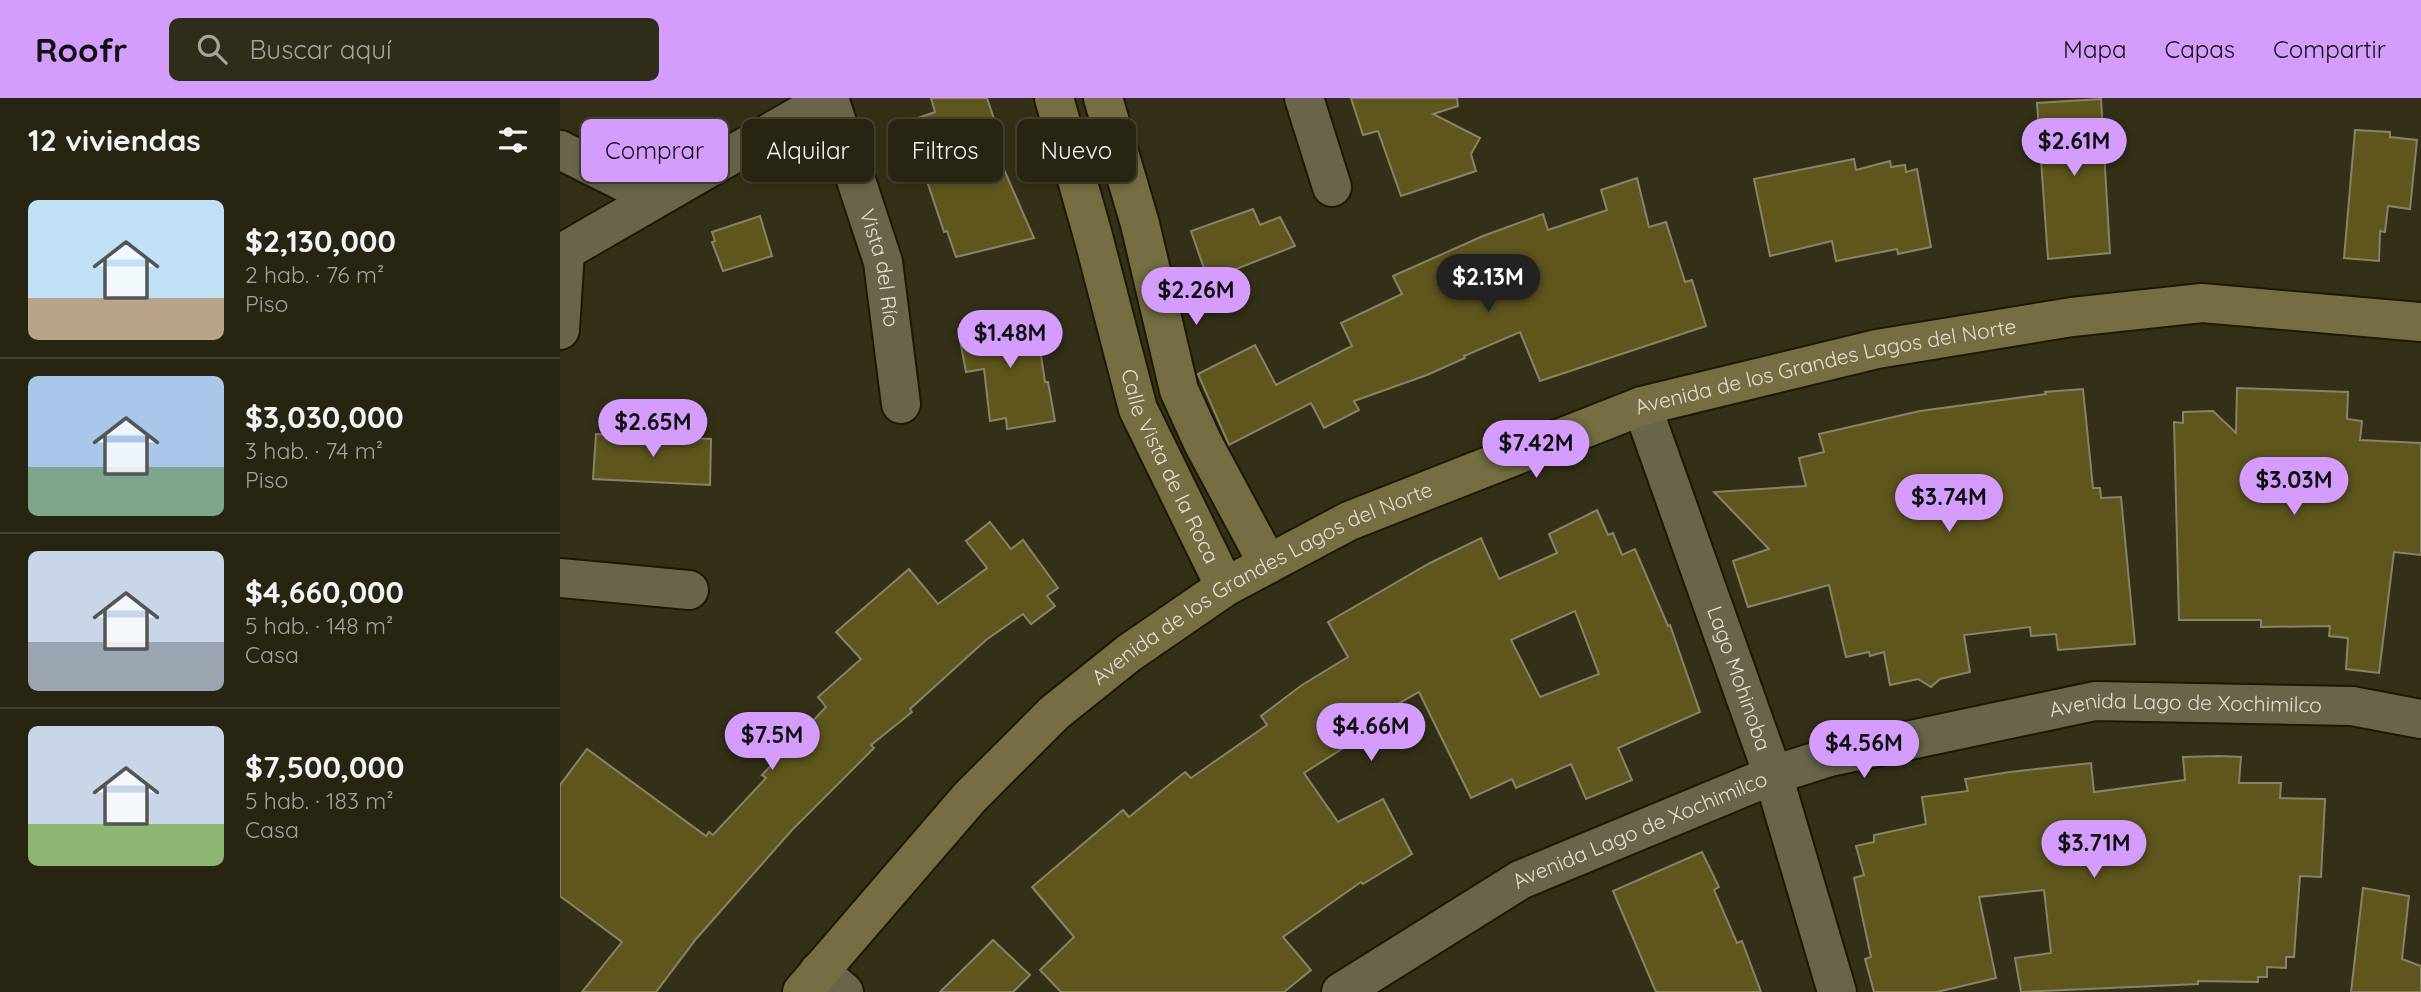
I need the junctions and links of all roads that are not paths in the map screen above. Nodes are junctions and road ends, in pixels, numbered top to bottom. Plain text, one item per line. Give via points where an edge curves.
1 (830, 98) edge
2 (1054, 98) edge
3 (1103, 98) edge
4 (1304, 98) edge
5 (560, 150) edge
6 (1332, 187) dead end
7 (656, 198) junction
8 (1140, 224) junction
9 (1093, 236) junction
10 (563, 253) edge
11 (2421, 322) edge
12 (560, 330) edge
13 (901, 404) dead end
14 (1642, 406) junction
15 (1268, 564) junction
16 (560, 578) edge
17 (1224, 587) junction
18 (689, 590) dead end
19 (2421, 719) edge
20 (1773, 775) junction
21 (822, 985) edge
22 (1341, 992) edge
23 (1837, 992) edge

1 - 7 street
1 - 13 street, Vista del Río via 883,262
2 - 9 street, Calle Vista de la Roca
3 - 8 street, Calle Vista de la Roca
4 - 6 street
5 - 7 street
7 - 10 street
8 - 9 street
8 - 15 street, Calle Vista de la Roca via 1179,390
9 - 17 street, Calle Vista de la Roca via 1138,410
10 - 12 street
11 - 14 street, Avenida de los Grandes Lagos del Norte via 2202,303 2072,317 1877,349
14 - 15 street, Avenida de los Grandes Lagos del Norte via 1349,521
14 - 20 street, Lago Mohinoba
15 - 17 street, Avenida de los Grandes Lagos del Norte
16 - 18 street
17 - 21 street, Avenida de los Grandes Lagos del Norte via 1129,653 1054,713 970,797
19 - 20 street, Avenida Lago de Xochimilco via 2352,706 2095,701 1830,757
20 - 22 street, Avenida Lago de Xochimilco via 1520,880
20 - 23 street, Lago Mohinoba

